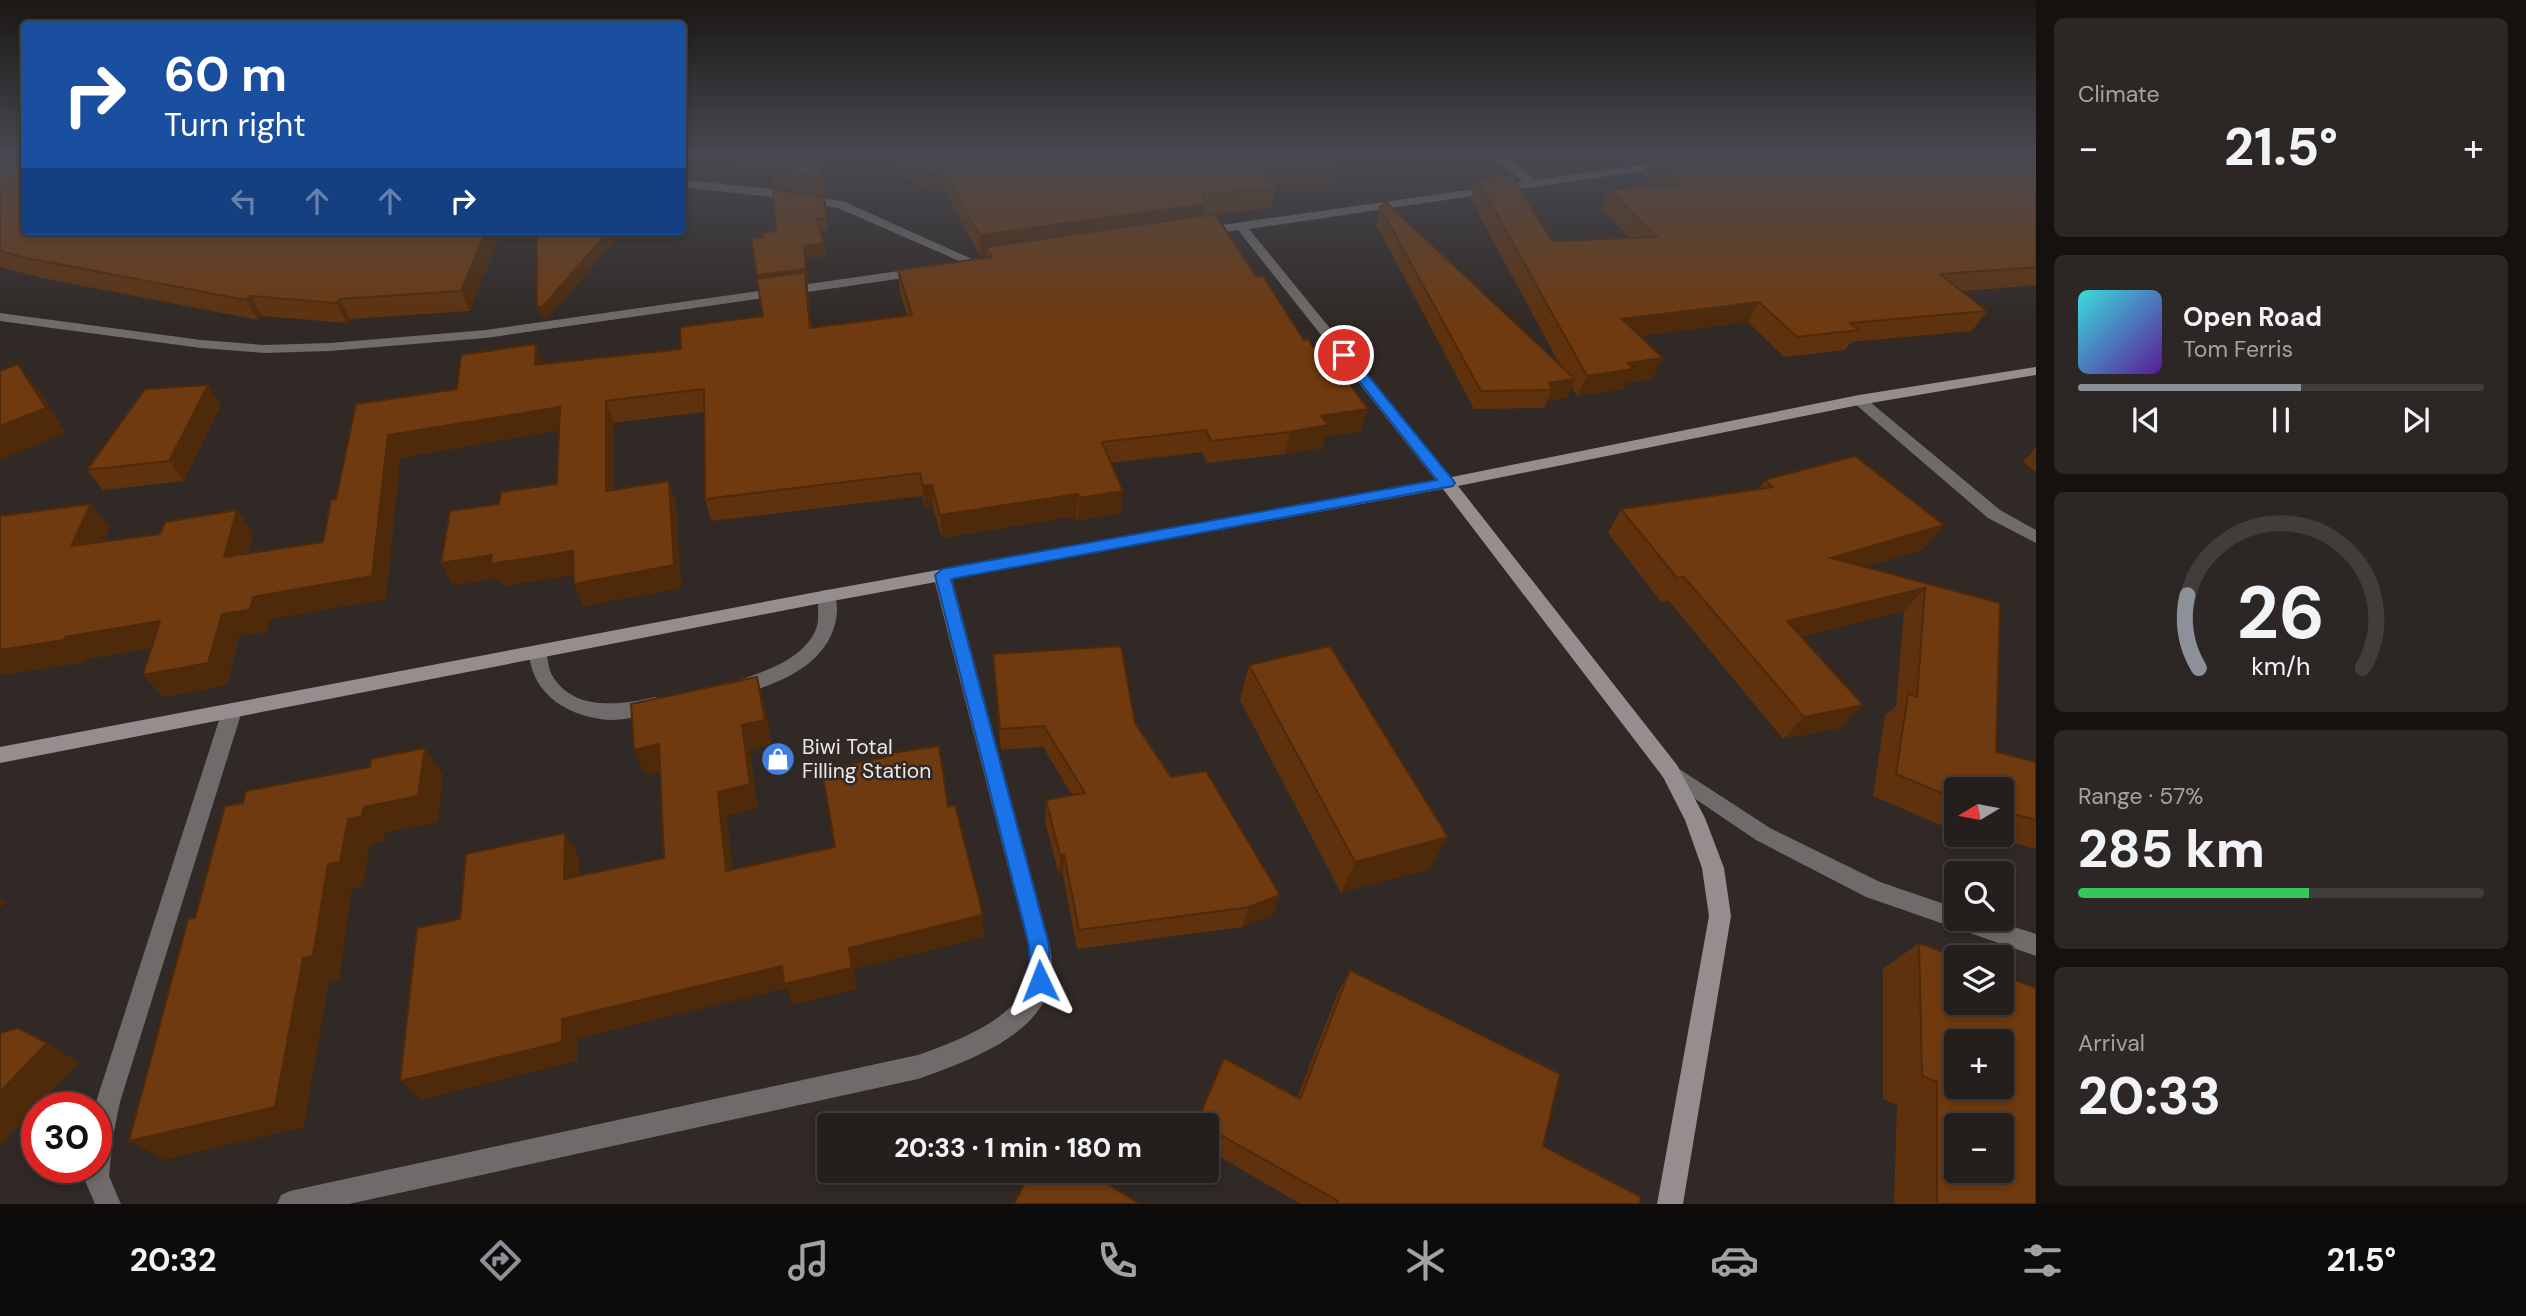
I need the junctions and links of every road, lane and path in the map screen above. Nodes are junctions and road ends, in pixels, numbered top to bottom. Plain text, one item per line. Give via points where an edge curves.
1 (854, 210) edge
2 (1348, 210) edge
3 (1241, 226) junction
4 (1188, 233) edge
5 (1, 318) edge
6 (2036, 371) edge
7 (1860, 400) junction
8 (1447, 483) junction
9 (2036, 537) edge
10 (942, 575) junction
11 (827, 596) junction
12 (538, 653) junction
13 (719, 692) edge
14 (679, 700) edge
15 (232, 712) junction
16 (0, 755) edge
17 (1670, 771) junction
18 (1944, 914) edge
19 (1995, 931) edge
20 (2036, 945) edge
21 (108, 1204) edge
22 (290, 1204) edge
23 (1670, 1204) edge

1 - 5 street via 984,263 485,334 330,347 264,349 201,344
2 - 3 street
3 - 4 street
3 - 8 street
6 - 7 street
7 - 8 street
7 - 9 street via 1994,514
8 - 10 street
8 - 17 street
10 - 11 street
10 - 22 street via 1039,945 1040,981 1015,1019 979,1044 918,1067
11 - 12 street
11 - 13 street via 826,626 796,664 773,677
12 - 14 street via 537,664 545,682 561,698 583,708 610,712
12 - 15 street
15 - 16 street
15 - 21 street via 108,1102 96,1176
17 - 18 street via 1763,834 1874,890
17 - 23 street via 1695,818 1713,868 1720,916
19 - 20 street

